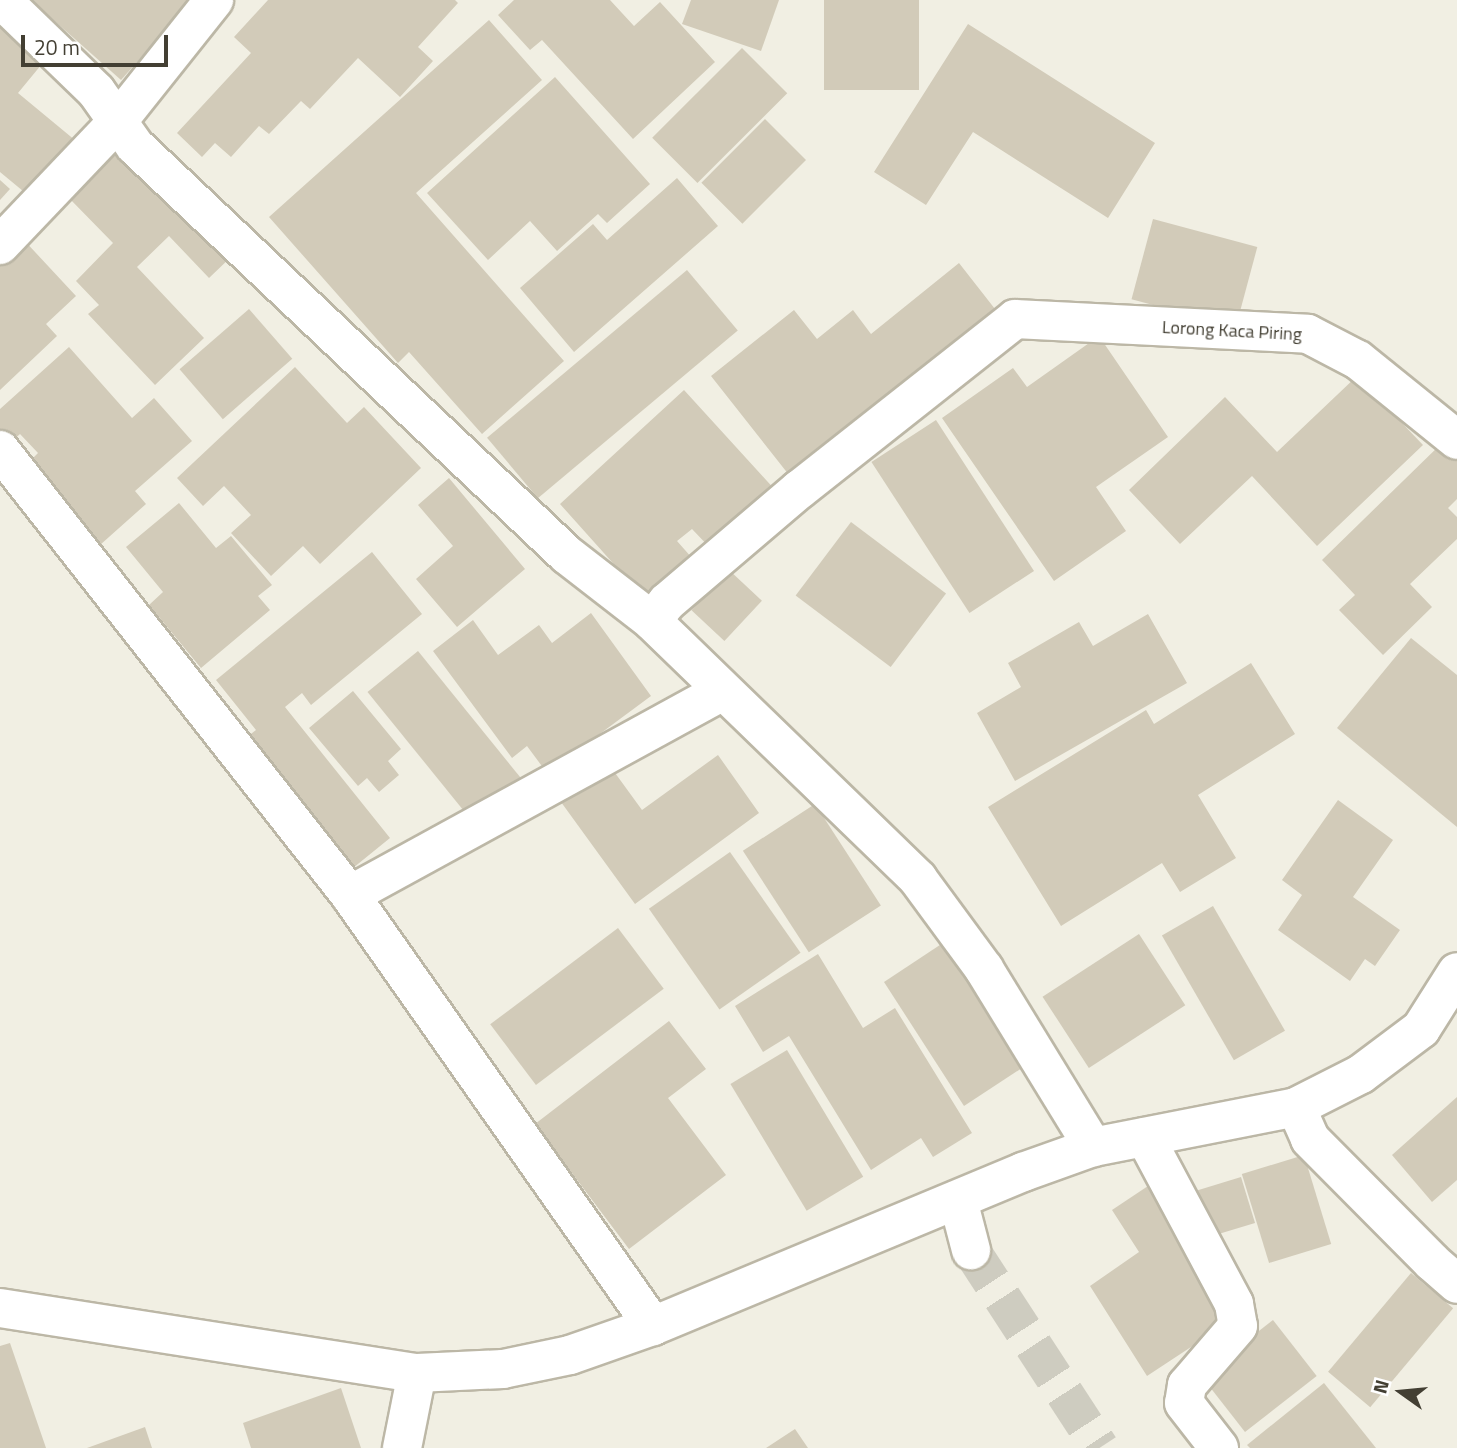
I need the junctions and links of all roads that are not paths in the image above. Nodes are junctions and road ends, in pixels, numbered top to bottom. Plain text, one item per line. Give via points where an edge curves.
1 (2, 0) edge
2 (214, 0) edge
3 (117, 122) junction
4 (0, 245) edge
5 (1457, 440) edge
6 (0, 450) edge
7 (652, 621) junction
8 (721, 692) junction
9 (350, 895) junction
10 (1457, 972) edge
11 (1296, 1107) junction
12 (1145, 1137) junction
13 (1093, 1147) junction
14 (958, 1200) junction
15 (971, 1250) tunnel mouth
16 (1457, 1284) edge
17 (0, 1308) edge
18 (653, 1325) junction
19 (417, 1373) junction
20 (402, 1448) edge
21 (1219, 1448) edge

1 - 3 street via 96,91
2 - 3 street
3 - 4 street
3 - 7 street via 135,146 567,555
5 - 7 street, Lorong Kaca Piring via 1358,360 1308,334 1015,319 800,489 667,602
6 - 9 street
7 - 8 street
8 - 9 street
8 - 13 street via 918,879 984,969
9 - 18 street
10 - 11 street via 1421,1029 1361,1074
11 - 12 street
11 - 16 street via 1310,1139
12 - 13 street
12 - 21 street via 1234,1304 1238,1326 1187,1385 1184,1403
13 - 14 street
14 - 15 street
14 - 18 street
17 - 19 street
18 - 19 street via 570,1355 503,1369
19 - 20 street

